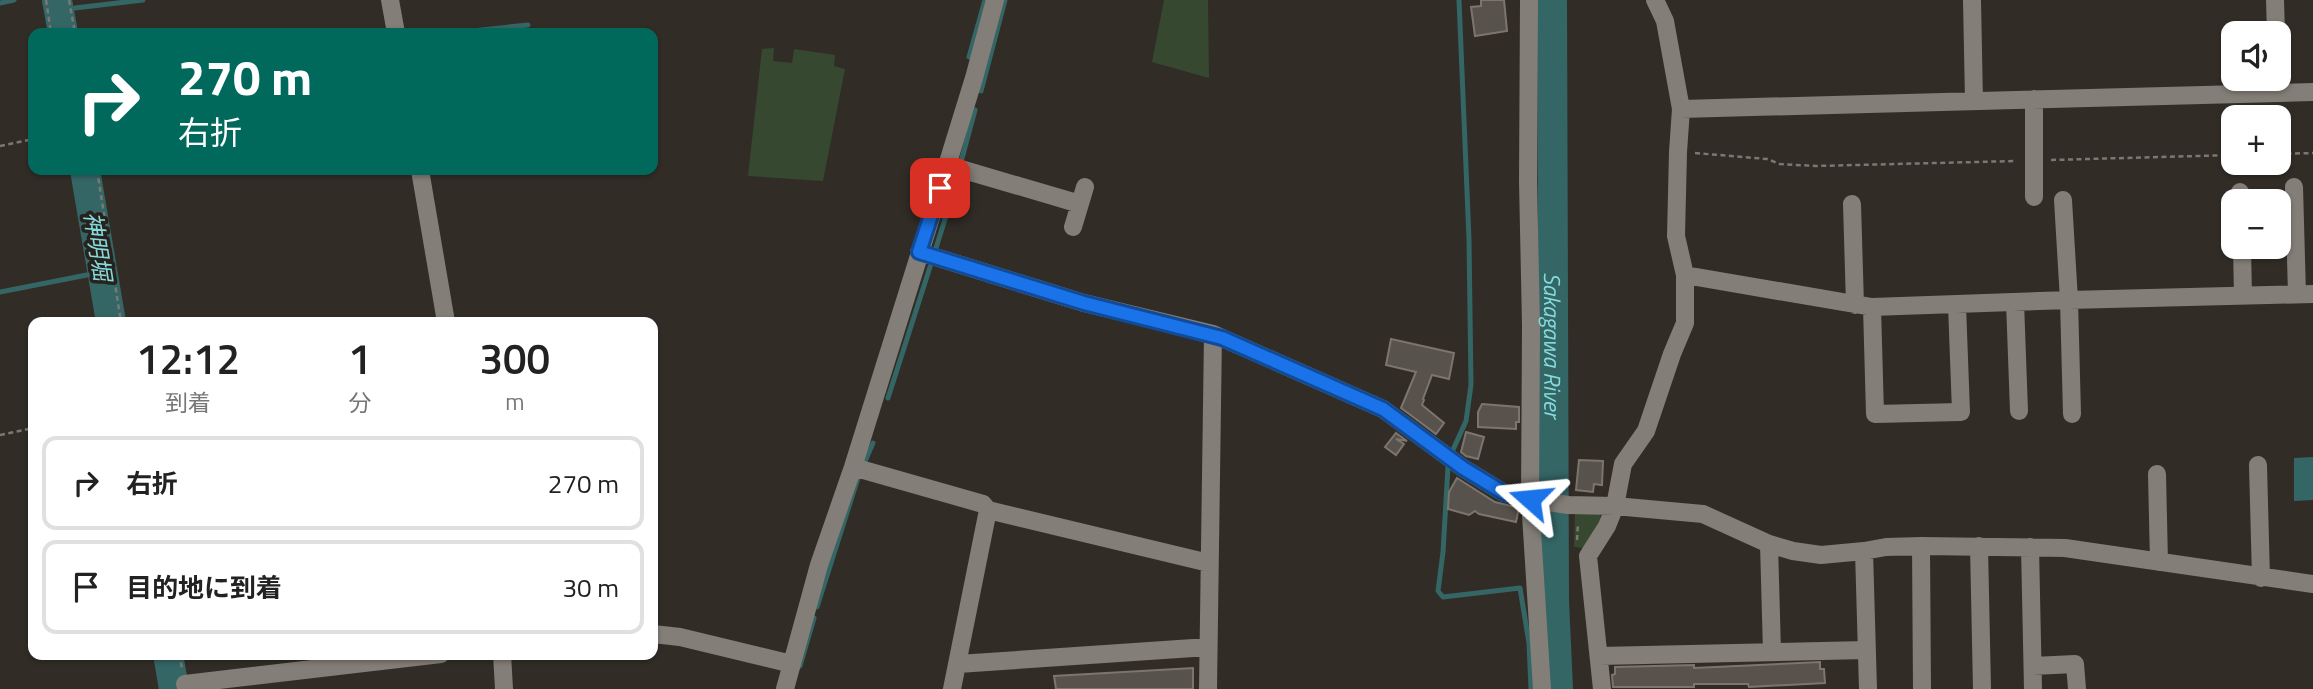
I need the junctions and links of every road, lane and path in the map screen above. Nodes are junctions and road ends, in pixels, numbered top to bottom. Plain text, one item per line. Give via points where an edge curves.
1 (46, 0) edge
2 (69, 0) edge
3 (390, 0) edge
4 (995, 0) edge
5 (1528, 0) edge
6 (1655, 0) edge
7 (1972, 0) edge
8 (2274, 0) edge
9 (2275, 21) edge
10 (50, 28) edge
11 (74, 28) edge
12 (395, 28) edge
13 (2221, 88) edge
14 (2291, 88) edge
15 (2313, 92) edge
16 (2034, 99) junction
17 (1974, 101) junction
18 (1681, 109) junction
19 (28, 140) edge
20 (0, 146) edge
21 (1678, 152) junction
22 (2313, 153) edge
23 (2291, 154) edge
24 (2221, 155) edge
25 (2035, 161) junction
26 (947, 165) junction
27 (98, 175) edge
28 (421, 175) edge
29 (2294, 187) dead end
30 (2034, 197) dead end
31 (2063, 200) dead end
32 (1852, 204) dead end
33 (1073, 227) dead end
34 (919, 252) junction
35 (2242, 259) edge
36 (1685, 275) junction
37 (2305, 294) edge
38 (2244, 296) junction
39 (2069, 300) junction
40 (2015, 302) junction
41 (1958, 305) junction
42 (1863, 306) junction
43 (120, 317) edge
44 (445, 317) edge
45 (1213, 334) junction
46 (2020, 411) dead end
47 (2072, 414) dead end
48 (28, 429) edge
49 (0, 435) edge
50 (2258, 465) dead end
51 (853, 467) junction
52 (2157, 474) dead end
53 (1532, 500) junction
54 (1615, 506) junction
55 (988, 510) junction
56 (1769, 544) junction
57 (1921, 546) junction
58 (1979, 546) junction
59 (2030, 547) junction
60 (1864, 551) junction
61 (2159, 562) junction
62 (1209, 563) junction
63 (2260, 578) junction
64 (2313, 584) edge
65 (658, 635) edge
66 (1208, 647) junction
67 (1866, 650) junction
68 (1772, 652) junction
69 (1598, 656) junction
70 (389, 660) edge
71 (502, 660) edge
72 (792, 664) junction
73 (958, 664) junction
74 (2033, 666) junction
75 (184, 684) dead end
76 (504, 689) edge
77 (785, 689) edge
78 (952, 689) edge
79 (1208, 689) edge
80 (1542, 689) edge
81 (1602, 689) edge
82 (1868, 689) edge
83 (1922, 689) edge
84 (1982, 689) edge
85 (2033, 689) edge
86 (2077, 689) edge

1 - 10 path
2 - 11 path
3 - 12 street
4 - 26 street
5 - 53 street
6 - 18 street via 1665,21
7 - 17 street
8 - 9 street
13 - 16 street
14 - 15 street
16 - 17 street
16 - 25 street
17 - 18 street
18 - 21 street
19 - 20 path
21 - 25 path via 1816,166
21 - 36 street via 1676,236
22 - 23 path
24 - 25 path
25 - 30 street
26 - 33 street via 1082,195
26 - 34 street
27 - 43 path
28 - 44 street
29 - 37 street
31 - 39 street
32 - 42 street
34 - 45 street via 1084,303
34 - 51 street
35 - 38 street
36 - 42 street
36 - 54 street via 1685,323 1646,431 1623,464
37 - 38 street
38 - 39 street
39 - 40 street
39 - 47 street
40 - 41 street
40 - 46 street
41 - 42 street
41 - 42 street via 1961,412 1875,414
45 - 53 street via 1383,409 1463,468 1504,493
45 - 62 street
48 - 49 path
50 - 63 street
51 - 55 street via 983,503
51 - 72 street
52 - 61 street
53 - 54 street
53 - 80 street
54 - 56 street via 1703,514
54 - 69 street via 1588,556
55 - 62 street
55 - 73 street
56 - 60 street via 1821,555
56 - 68 street
57 - 58 street
57 - 60 street
57 - 83 street
58 - 59 street
58 - 84 street
59 - 61 street
59 - 74 street
60 - 67 street
61 - 63 street
62 - 66 street
63 - 64 street
65 - 72 street
66 - 73 street
66 - 79 street
67 - 68 street
67 - 82 street
68 - 69 street
69 - 81 street
70 - 75 street
71 - 76 street
72 - 77 street
73 - 78 street
74 - 85 street
74 - 86 street via 2075,664

